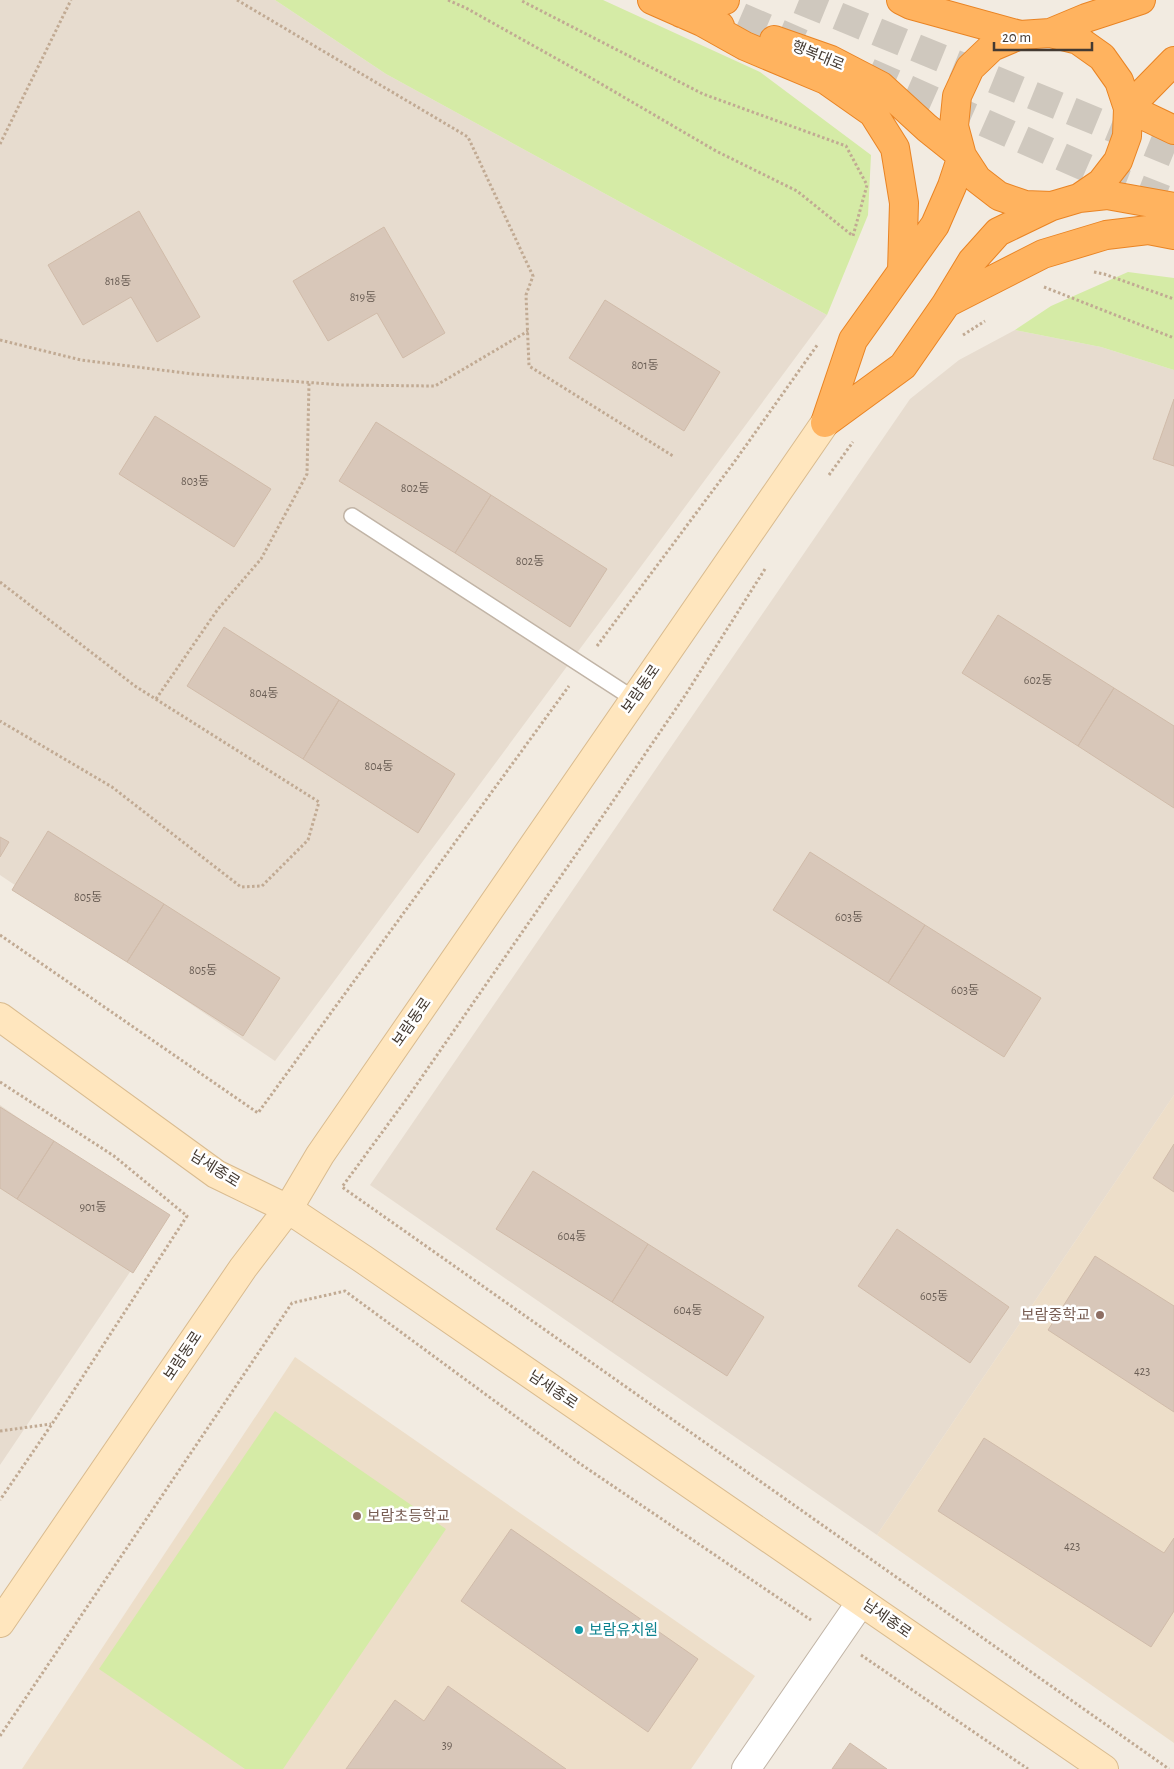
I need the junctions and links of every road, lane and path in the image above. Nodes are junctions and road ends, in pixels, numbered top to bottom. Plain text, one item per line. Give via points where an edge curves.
1 (70, 0) edge
2 (237, 0) edge
3 (448, 0) edge
4 (520, 0) edge
5 (652, 0) edge
6 (725, 0) edge
7 (901, 0) edge
8 (1141, 0) edge
9 (691, 17) junction
10 (1050, 33) junction
11 (1020, 35) junction
12 (1174, 61) edge
13 (1128, 108) junction
14 (1174, 130) edge
15 (0, 144) edge
16 (962, 156) junction
17 (1079, 198) junction
18 (1052, 206) junction
19 (1174, 207) edge
20 (1174, 235) edge
21 (902, 271) junction
22 (1087, 271) dead end
23 (1037, 284) dead end
24 (1174, 299) edge
25 (946, 304) junction
26 (988, 318) dead end
27 (528, 332) junction
28 (1174, 338) edge
29 (957, 339) dead end
30 (0, 340) edge
31 (821, 340) dead end
32 (309, 383) junction
33 (825, 423) junction
34 (856, 438) dead end
35 (673, 456) dead end
36 (828, 476) dead end
37 (352, 516) dead end
38 (768, 562) dead end
39 (0, 582) edge
40 (583, 666) junction
41 (156, 699) junction
42 (634, 699) junction
43 (0, 721) edge
44 (0, 935) edge
45 (0, 1017) edge
46 (0, 1082) edge
47 (288, 1209) junction
48 (52, 1424) junction
49 (0, 1431) edge
50 (0, 1500) edge
51 (861, 1602) junction
52 (0, 1623) edge
53 (836, 1638) junction
54 (0, 1736) edge
55 (746, 1769) edge
56 (1028, 1769) edge
57 (1104, 1769) edge
58 (1169, 1769) edge

1 - 15 path
2 - 27 path via 468,137 533,276 526,295
3 - 4 path via 716,151 797,191 853,236 867,185 846,146 704,94
5 - 9 highway, 행복대로
6 - 9 highway
7 - 11 highway
8 - 10 highway
9 - 16 highway, 행복대로 via 778,40 850,69 881,86
9 - 21 highway via 745,46 826,80 874,113 895,148 904,203
10 - 11 highway
10 - 13 highway via 1078,40 1102,57 1119,80
11 - 16 highway via 992,47 970,68 957,96 954,126
12 - 13 highway
13 - 14 highway
13 - 17 highway via 1127,136 1118,161 1102,183
16 - 18 highway via 977,179 999,196 1025,205
16 - 21 highway via 935,224
17 - 18 highway
17 - 19 highway via 1107,195
18 - 25 highway via 998,232 972,261
20 - 25 highway via 1148,230 1106,236 1043,254
21 - 33 highway via 853,340
22 - 24 path
23 - 28 path
25 - 33 highway via 903,366
26 - 29 path
27 - 32 path via 435,386
27 - 35 path via 529,366
30 - 32 path via 81,360 193,374
31 - 40 path
32 - 41 path via 307,474 261,559 218,609
33 - 42 street, 보람동로
34 - 36 path
37 - 40 lane
38 - 58 path via 686,694 408,1097 342,1187
39 - 41 path
40 - 42 lane
40 - 44 path via 258,1113
41 - 43 path via 319,802 308,840 262,886 240,887 112,786
42 - 47 street, 보람동로 via 320,1155
45 - 47 street, 남세종로 via 216,1174
46 - 48 path via 114,1156 186,1216
47 - 51 street, 남세종로
47 - 52 street, 보람동로 via 243,1268
48 - 49 path
48 - 50 path
51 - 53 street
51 - 57 street, 남세종로
53 - 54 path via 579,1463 345,1291 292,1302
53 - 55 street
53 - 56 path

